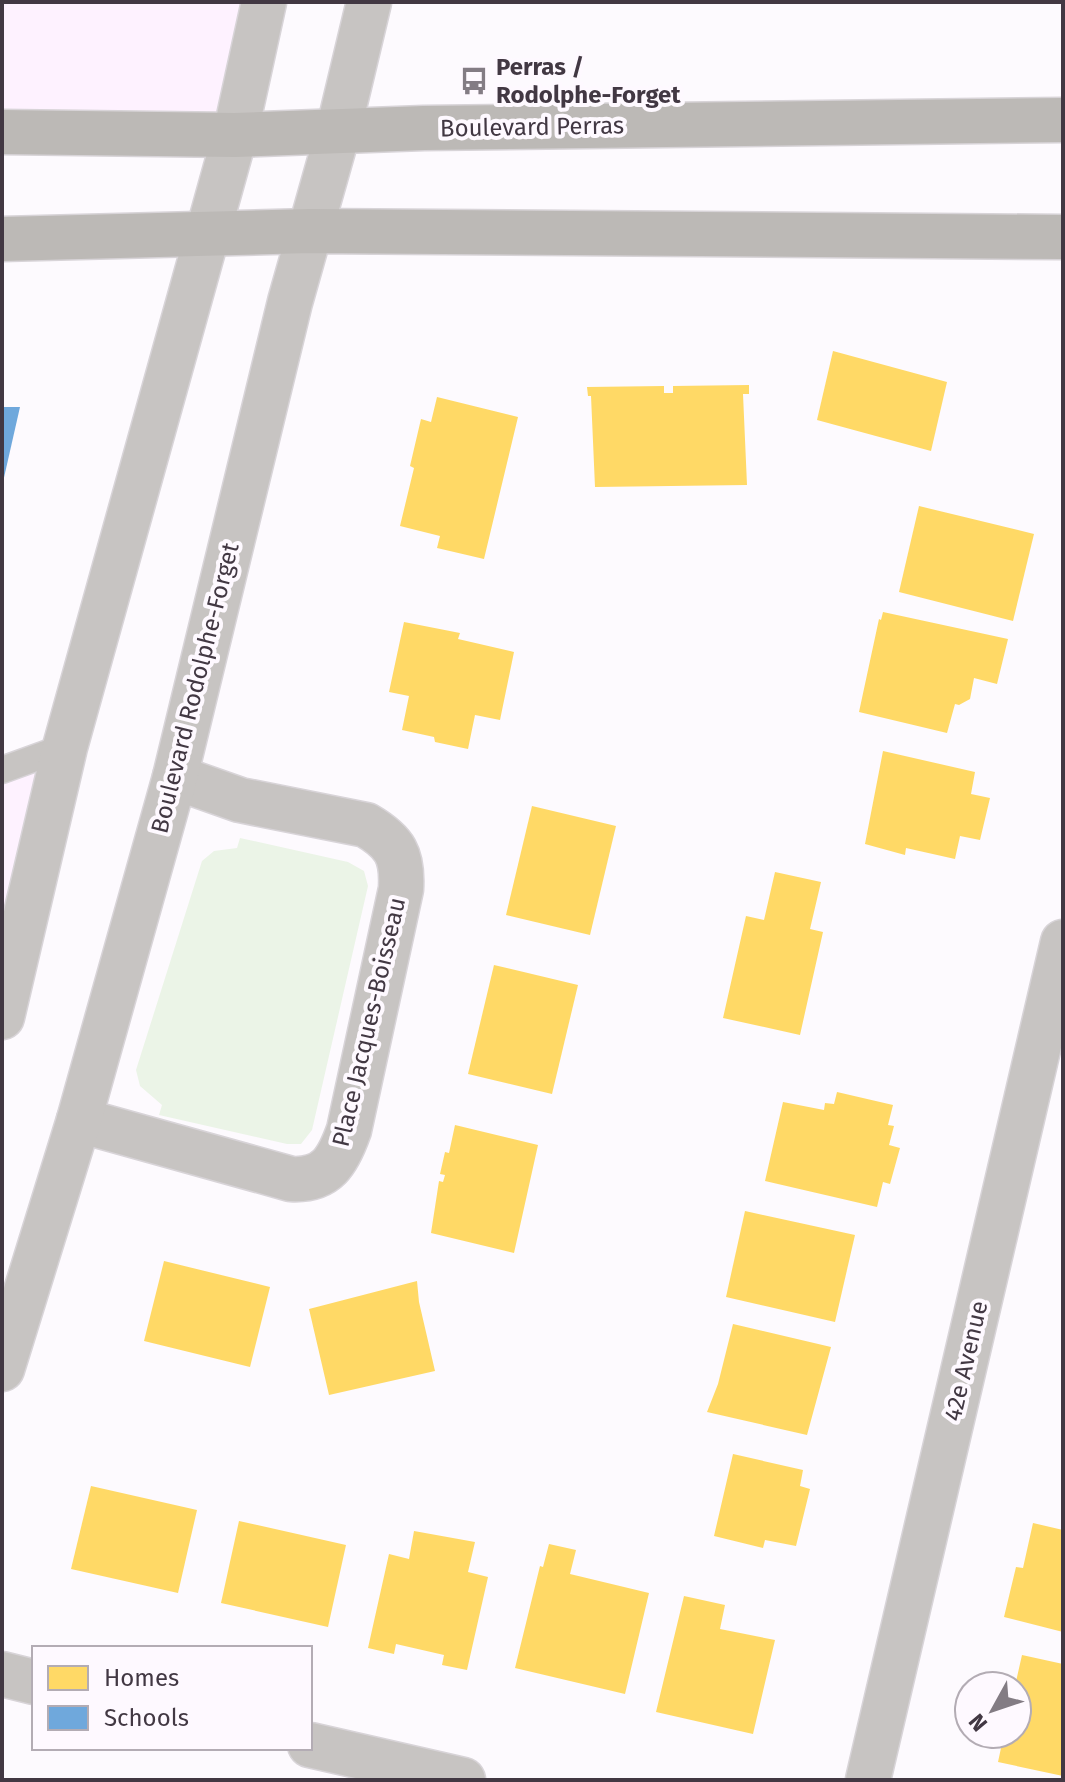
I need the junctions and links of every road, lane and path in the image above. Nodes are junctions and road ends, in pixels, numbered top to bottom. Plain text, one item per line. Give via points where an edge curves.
1 (264, 2) edge
2 (369, 2) edge
3 (1063, 120) edge
4 (2, 132) edge
5 (338, 132) junction
6 (235, 135) junction
7 (310, 231) junction
8 (208, 234) junction
9 (1063, 237) edge
10 (2, 239) edge
11 (65, 747) junction
12 (2, 770) edge
13 (175, 777) junction
14 (1063, 942) edge
15 (2, 1017) edge
16 (79, 1120) junction
17 (2, 1369) edge
18 (2, 1674) edge
19 (32, 1682) edge
20 (312, 1745) edge
21 (463, 1780) edge
22 (868, 1780) edge

1 - 6 street
2 - 5 street, Boulevard Rodolphe-Forget
3 - 5 main road, Boulevard Perras
4 - 6 main road, Boulevard Perras
5 - 6 main road, Boulevard Perras
5 - 7 street, Boulevard Rodolphe-Forget
6 - 8 street
7 - 8 main road
7 - 9 main road
7 - 13 street, Boulevard Rodolphe-Forget
8 - 10 main road
8 - 11 street
11 - 12 lane
11 - 15 street
13 - 16 street, Boulevard Rodolphe-Forget
13 - 16 street, Place Jacques-Boisseau via 240,800 366,825 395,849 403,867 401,889 349,1130 341,1153 309,1180
14 - 22 street, 42e Avenue
16 - 17 street, Boulevard Rodolphe-Forget
18 - 19 street
20 - 21 street

